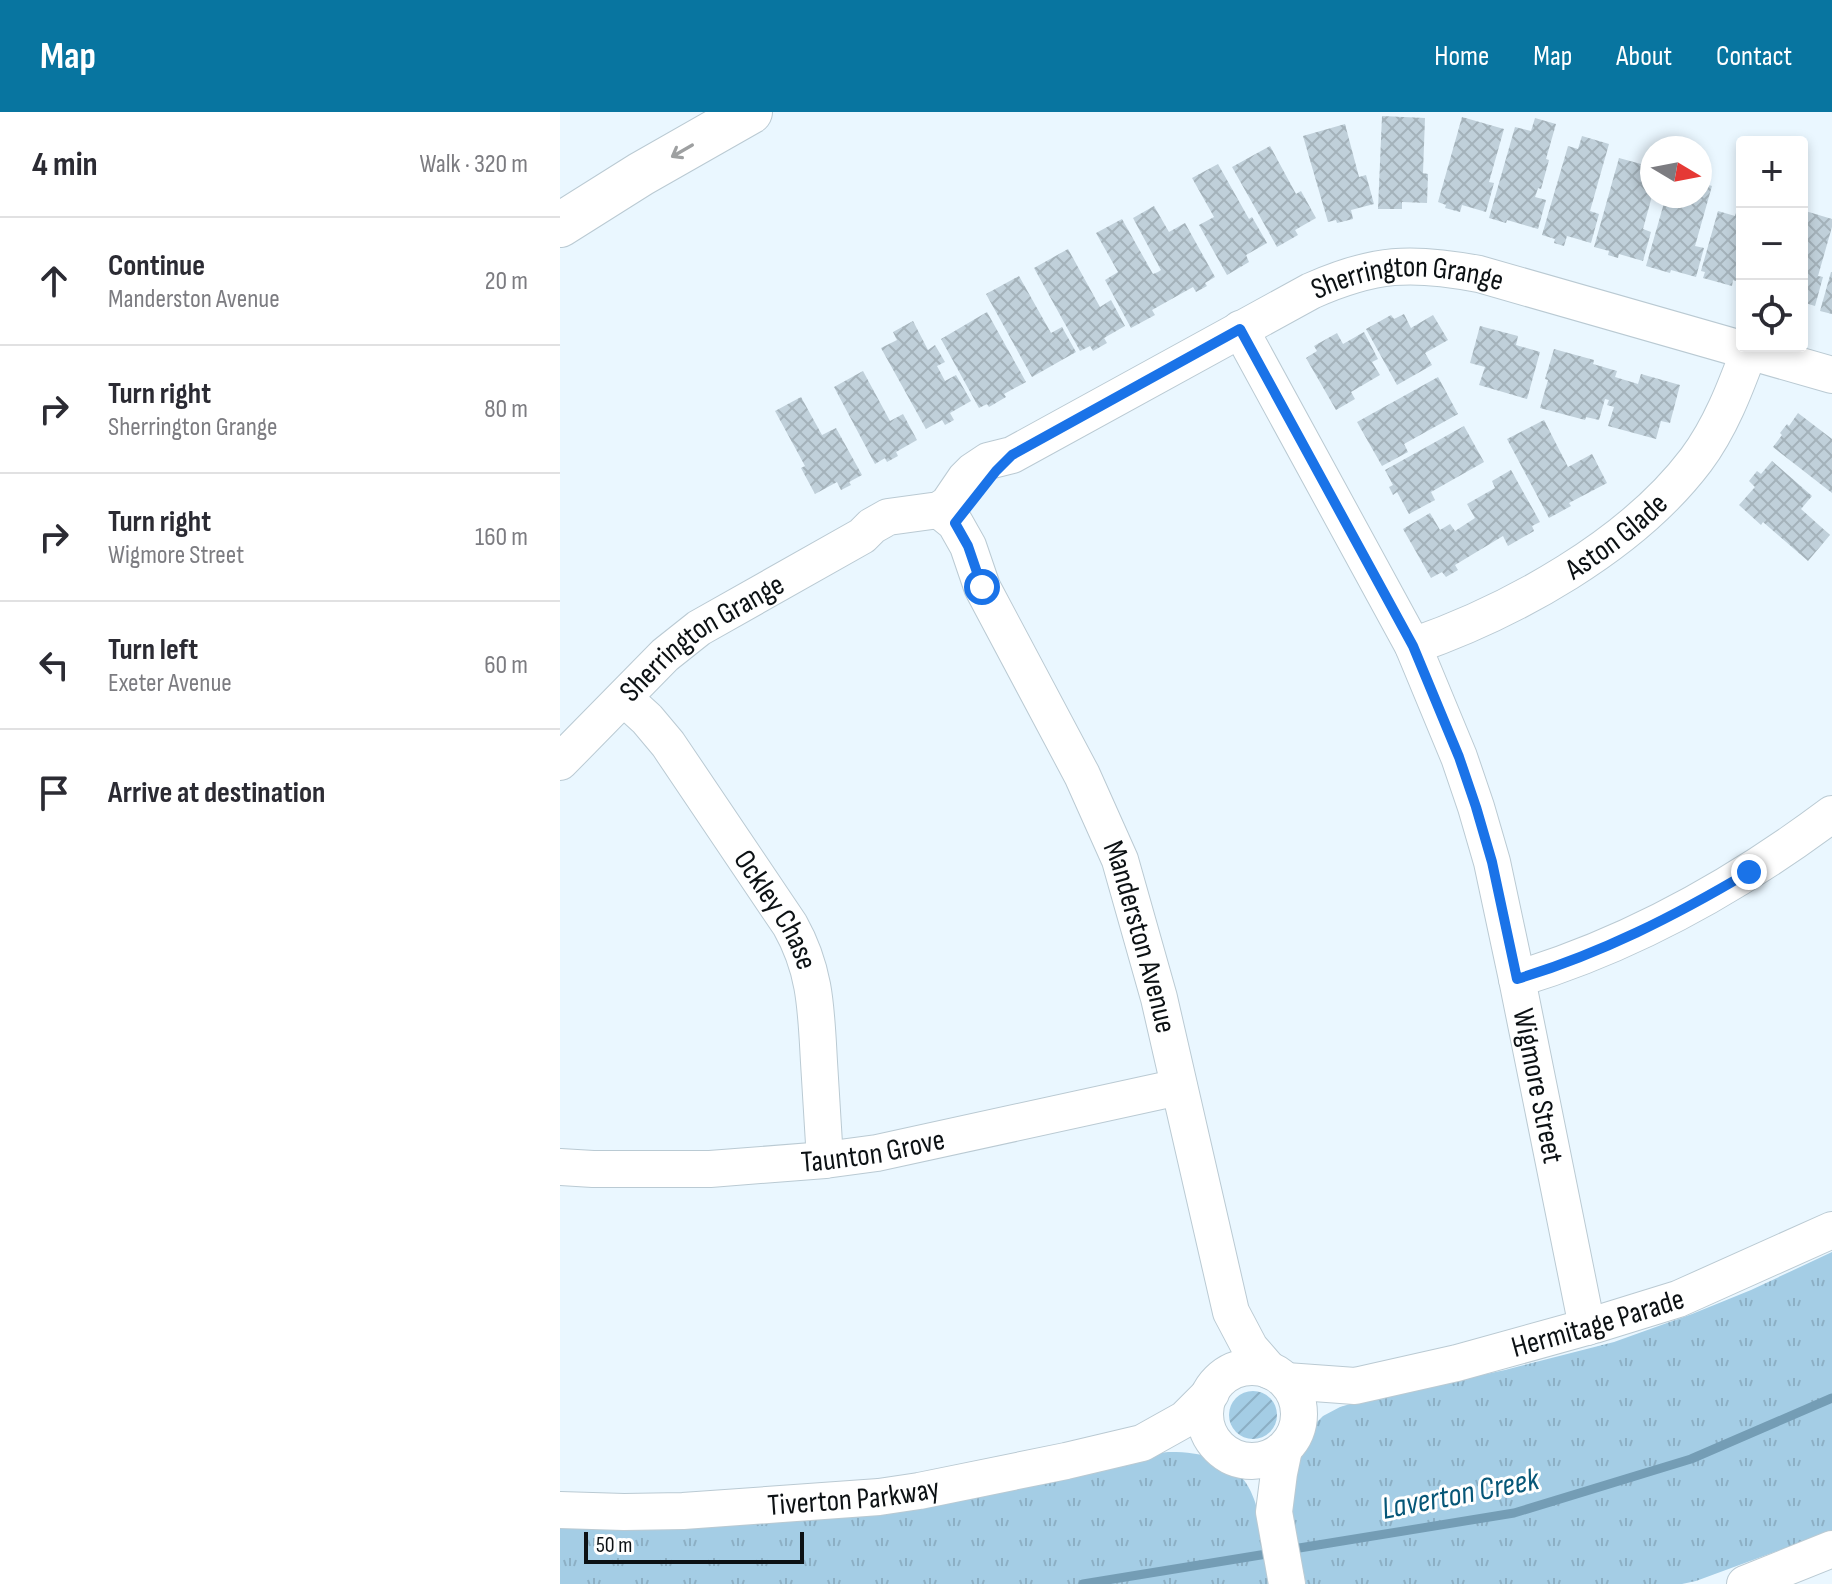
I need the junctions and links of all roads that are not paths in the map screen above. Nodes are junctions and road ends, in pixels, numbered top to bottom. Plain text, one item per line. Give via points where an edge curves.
1 (750, 112) edge
2 (560, 225) edge
3 (1240, 329) junction
4 (1736, 347) edge
5 (1749, 352) edge
6 (1752, 352) edge
7 (1832, 375) edge
8 (945, 521) junction
9 (1413, 646) junction
10 (624, 698) junction
11 (560, 762) edge
12 (1832, 814) edge
13 (1517, 979) junction
14 (1179, 1087) junction
15 (825, 1160) junction
16 (560, 1167) edge
17 (1832, 1230) edge
18 (1231, 1312) junction
19 (1587, 1327) junction
20 (1278, 1376) junction
21 (1216, 1386) junction
22 (1355, 1386) junction
23 (1290, 1441) junction
24 (1142, 1443) junction
25 (1229, 1453) junction
26 (560, 1510) edge
27 (1274, 1512) junction
28 (1832, 1549) edge
29 (1287, 1584) edge
30 (1748, 1584) edge

1 -> 2 highway
3 - 4 street, Sherrington Grange via 1334,280 1404,265 1479,274
3 - 8 street, Sherrington Grange via 1012,455 988,461 965,479 948,504
3 - 9 street, Wigmore Street
5 - 9 street, Aston Glade via 1714,432 1651,510 1542,586 1444,636
6 - 7 street, Sherrington Grange
8 - 10 street, Sherrington Grange via 888,517 699,628
8 - 14 street, Manderston Avenue via 951,555 982,587 1082,775 1120,860
9 - 13 street, Wigmore Street via 1476,807
10 - 11 street, Sherrington Grange
10 - 15 street, Ockley Chase via 668,744 801,946 816,1006
12 - 13 street via 1697,904 1589,954
13 - 19 street, Wigmore Street
14 - 15 street, Taunton Grove
14 - 18 street, Manderston Avenue
15 - 16 street, Taunton Grove via 710,1169
17 - 19 street, Hermitage Parade via 1678,1299
18 - 20 street, Manderston Avenue via 1250,1348
18 - 21 street, Manderston Avenue
19 - 22 street, Hermitage Parade
20 - 21 street via 1245,1368
20 - 22 street, Hermitage Parade
20 - 23 street via 1298,1406 1299,1420
21 - 24 street, Tiverton Parkway via 1185,1419
21 - 25 street via 1206,1421 1210,1435
22 - 23 street, Hermitage Parade
23 - 25 street via 1255,1461
23 - 27 street
24 - 25 street, Tiverton Parkway
24 - 26 street, Tiverton Parkway via 879,1497 683,1511
25 - 27 street via 1252,1476
27 - 29 street
28 - 30 street

